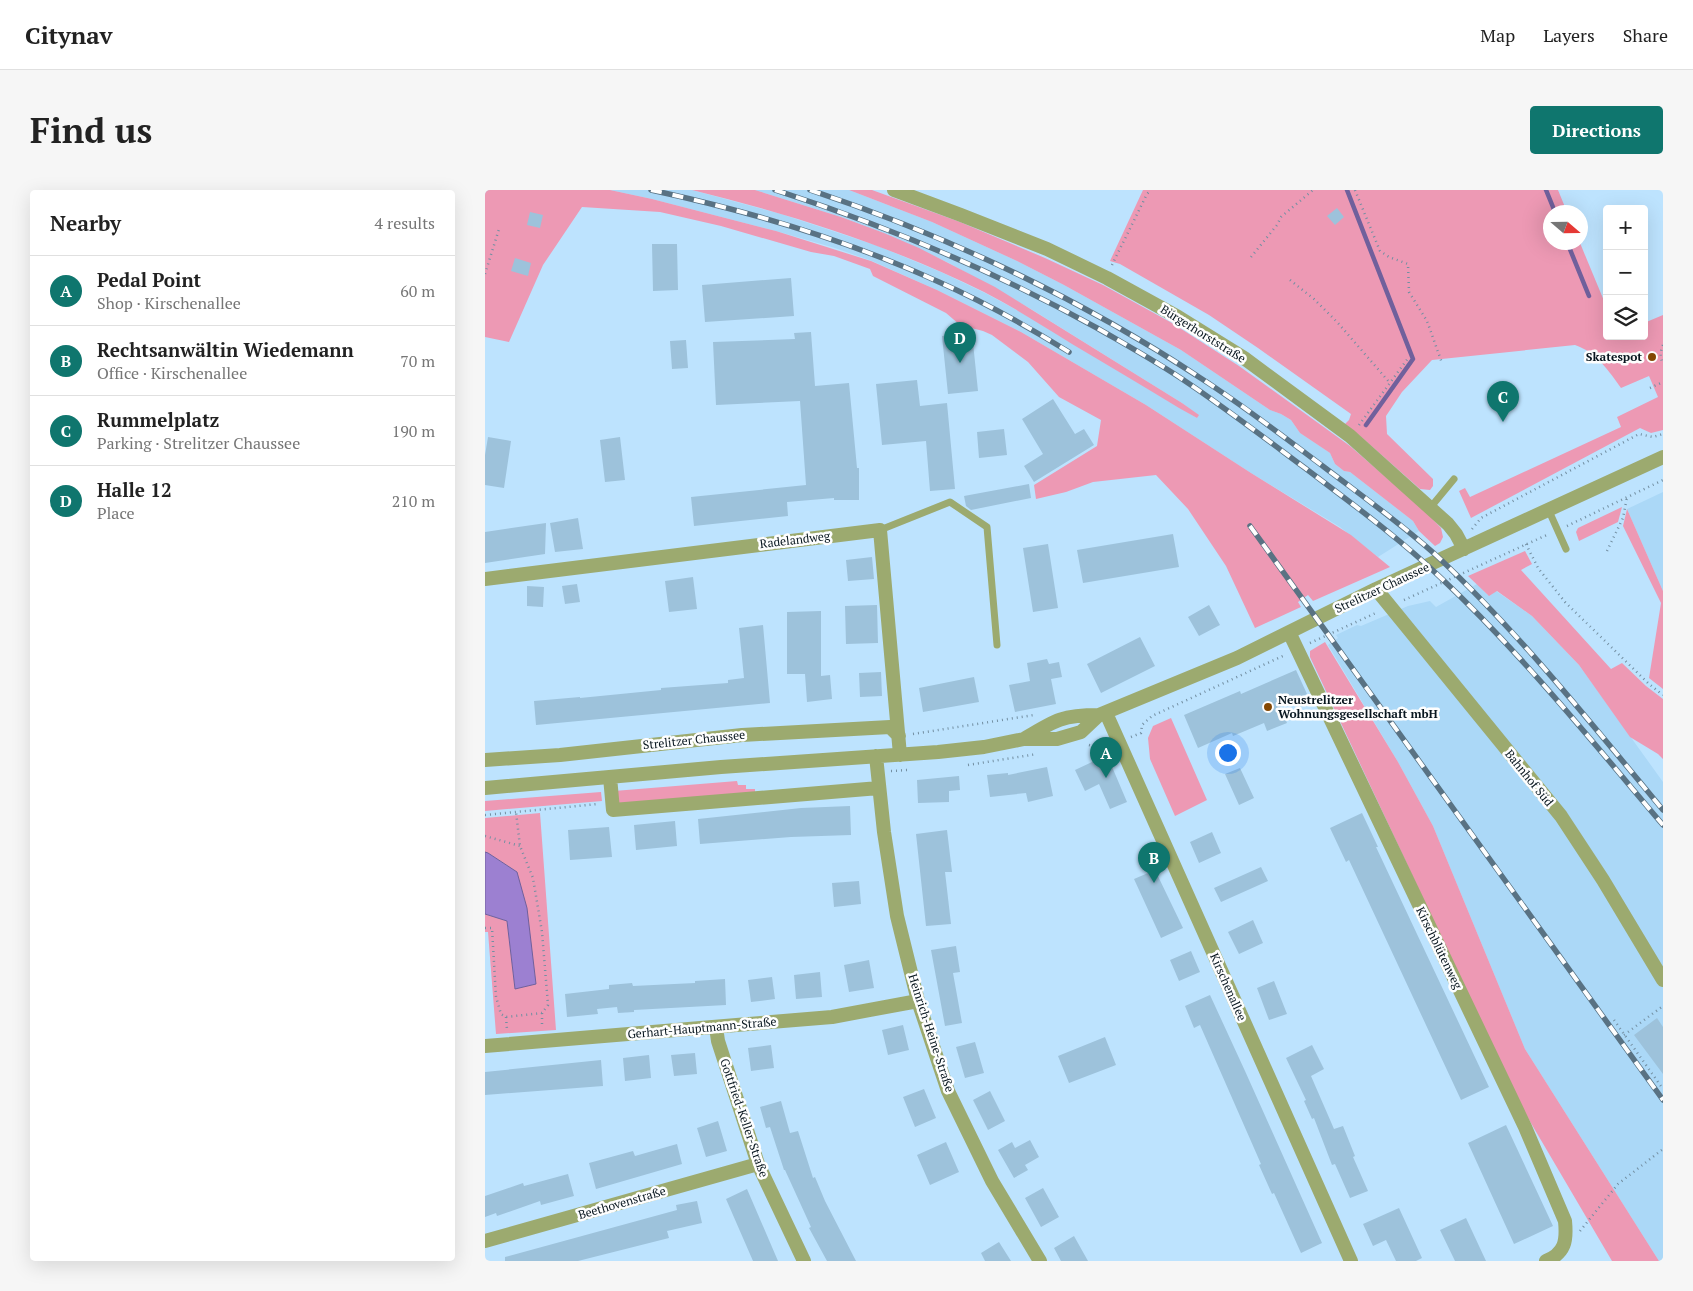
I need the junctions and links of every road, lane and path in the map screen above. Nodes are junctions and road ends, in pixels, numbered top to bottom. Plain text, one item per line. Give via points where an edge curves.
1 (894, 190) edge
2 (1151, 190) edge
3 (1313, 190) edge
4 (1355, 190) edge
5 (499, 230) dead end
6 (1251, 256) dead end
7 (485, 274) edge
8 (1107, 278) junction
9 (1291, 280) dead end
10 (1663, 345) edge
11 (1409, 357) dead end
12 (1442, 363) dead end
13 (1663, 364) edge
14 (1663, 382) edge
15 (1390, 383) junction
16 (1651, 388) dead end
17 (1663, 434) edge
18 (1350, 436) junction
19 (1663, 457) edge
20 (1454, 479) dead end
21 (1663, 480) edge
22 (1627, 497) junction
23 (1430, 508) junction
24 (1549, 511) junction
25 (880, 530) junction
26 (1558, 530) junction
27 (1461, 544) junction
28 (1526, 544) junction
29 (1566, 550) dead end
30 (1607, 551) dead end
31 (485, 579) edge
32 (1376, 590) junction
33 (1390, 607) junction
34 (1289, 632) junction
35 (997, 645) dead end
36 (1297, 650) junction
37 (1663, 695) edge
38 (1039, 714) dead end
39 (1103, 714) junction
40 (1152, 716) dead end
41 (899, 736) junction
42 (900, 755) junction
43 (876, 756) junction
44 (485, 760) edge
45 (610, 777) junction
46 (485, 788) edge
47 (879, 788) junction
48 (612, 803) junction
49 (516, 812) junction
50 (485, 815) edge
51 (485, 836) edge
52 (521, 846) junction
53 (485, 928) edge
54 (1663, 980) edge
55 (918, 1001) junction
56 (1663, 1006) edge
57 (1614, 1020) dead end
58 (716, 1027) junction
59 (1624, 1035) junction
60 (485, 1046) edge
61 (1663, 1089) edge
62 (1663, 1150) edge
63 (758, 1164) junction
64 (1566, 1233) junction
65 (485, 1241) edge
66 (804, 1261) edge
67 (1040, 1261) edge
68 (1351, 1261) edge
69 (1546, 1261) edge

1 - 8 street, Bürgerhorststraße via 1047,249
2 - 8 path
3 - 6 path via 1281,217
4 - 12 path via 1380,251 1409,264 1409,292 1427,321
5 - 7 path
8 - 18 street, Bürgerhorststraße via 1244,358
9 - 15 path via 1338,323
10 - 13 path
11 - 15 path
14 - 16 path
15 - 18 path
17 - 27 path via 1653,437 1639,434 1481,518
18 - 23 street, Bürgerhorststraße
19 - 24 street, Strelitzer Chaussee
20 - 23 lane
21 - 22 path
22 - 26 path
22 - 30 path via 1623,518
23 - 27 street, Bürgerhorststraße via 1448,524
24 - 26 lane
24 - 27 street, Strelitzer Chaussee
25 - 31 street, Radelandweg
25 - 35 lane via 950,502 987,527
25 - 41 street
26 - 28 path
26 - 29 lane
27 - 32 street, Strelitzer Chaussee
28 - 33 path
28 - 37 path via 1538,568 1565,602
32 - 33 street, Bahnhof Süd
32 - 34 street, Strelitzer Chaussee
33 - 36 path
33 - 54 street, Bahnhof Süd via 1561,816
34 - 36 street, Kirschblütenweg
34 - 39 street, Strelitzer Chaussee via 1237,658
36 - 40 path
36 - 64 street, Kirschblütenweg via 1525,1127 1565,1221
38 - 41 path
39 - 42 street, Strelitzer Chaussee via 1081,732 1057,739 1024,739 984,747
39 - 68 street, Kirschenallee
41 - 42 street
41 - 44 street, Strelitzer Chaussee via 889,727 761,734
42 - 43 street, Strelitzer Chaussee
43 - 45 street, Strelitzer Chaussee
43 - 47 street, Heinrich-Heine-Straße
45 - 46 street, Strelitzer Chaussee
45 - 48 street
47 - 48 street via 613,810
47 - 55 street, Heinrich-Heine-Straße via 897,916
48 - 49 path
49 - 50 path
49 - 52 path
51 - 52 path
52 - 53 path via 533,878 542,932 548,1005 541,1013 506,1017 501,1014 496,997 492,928
55 - 58 street, Gerhart-Hauptmann-Straße via 832,1017
55 - 67 street, Heinrich-Heine-Straße via 948,1091 992,1181
56 - 59 path
57 - 59 path
58 - 60 street, Gerhart-Hauptmann-Straße
58 - 63 street, Gottfried-Keller-Straße
59 - 61 path
62 - 64 path via 1618,1184 1579,1232
63 - 65 street, Beethovenstraße
63 - 66 street, Gottfried-Keller-Straße
64 - 69 street via 1557,1256

